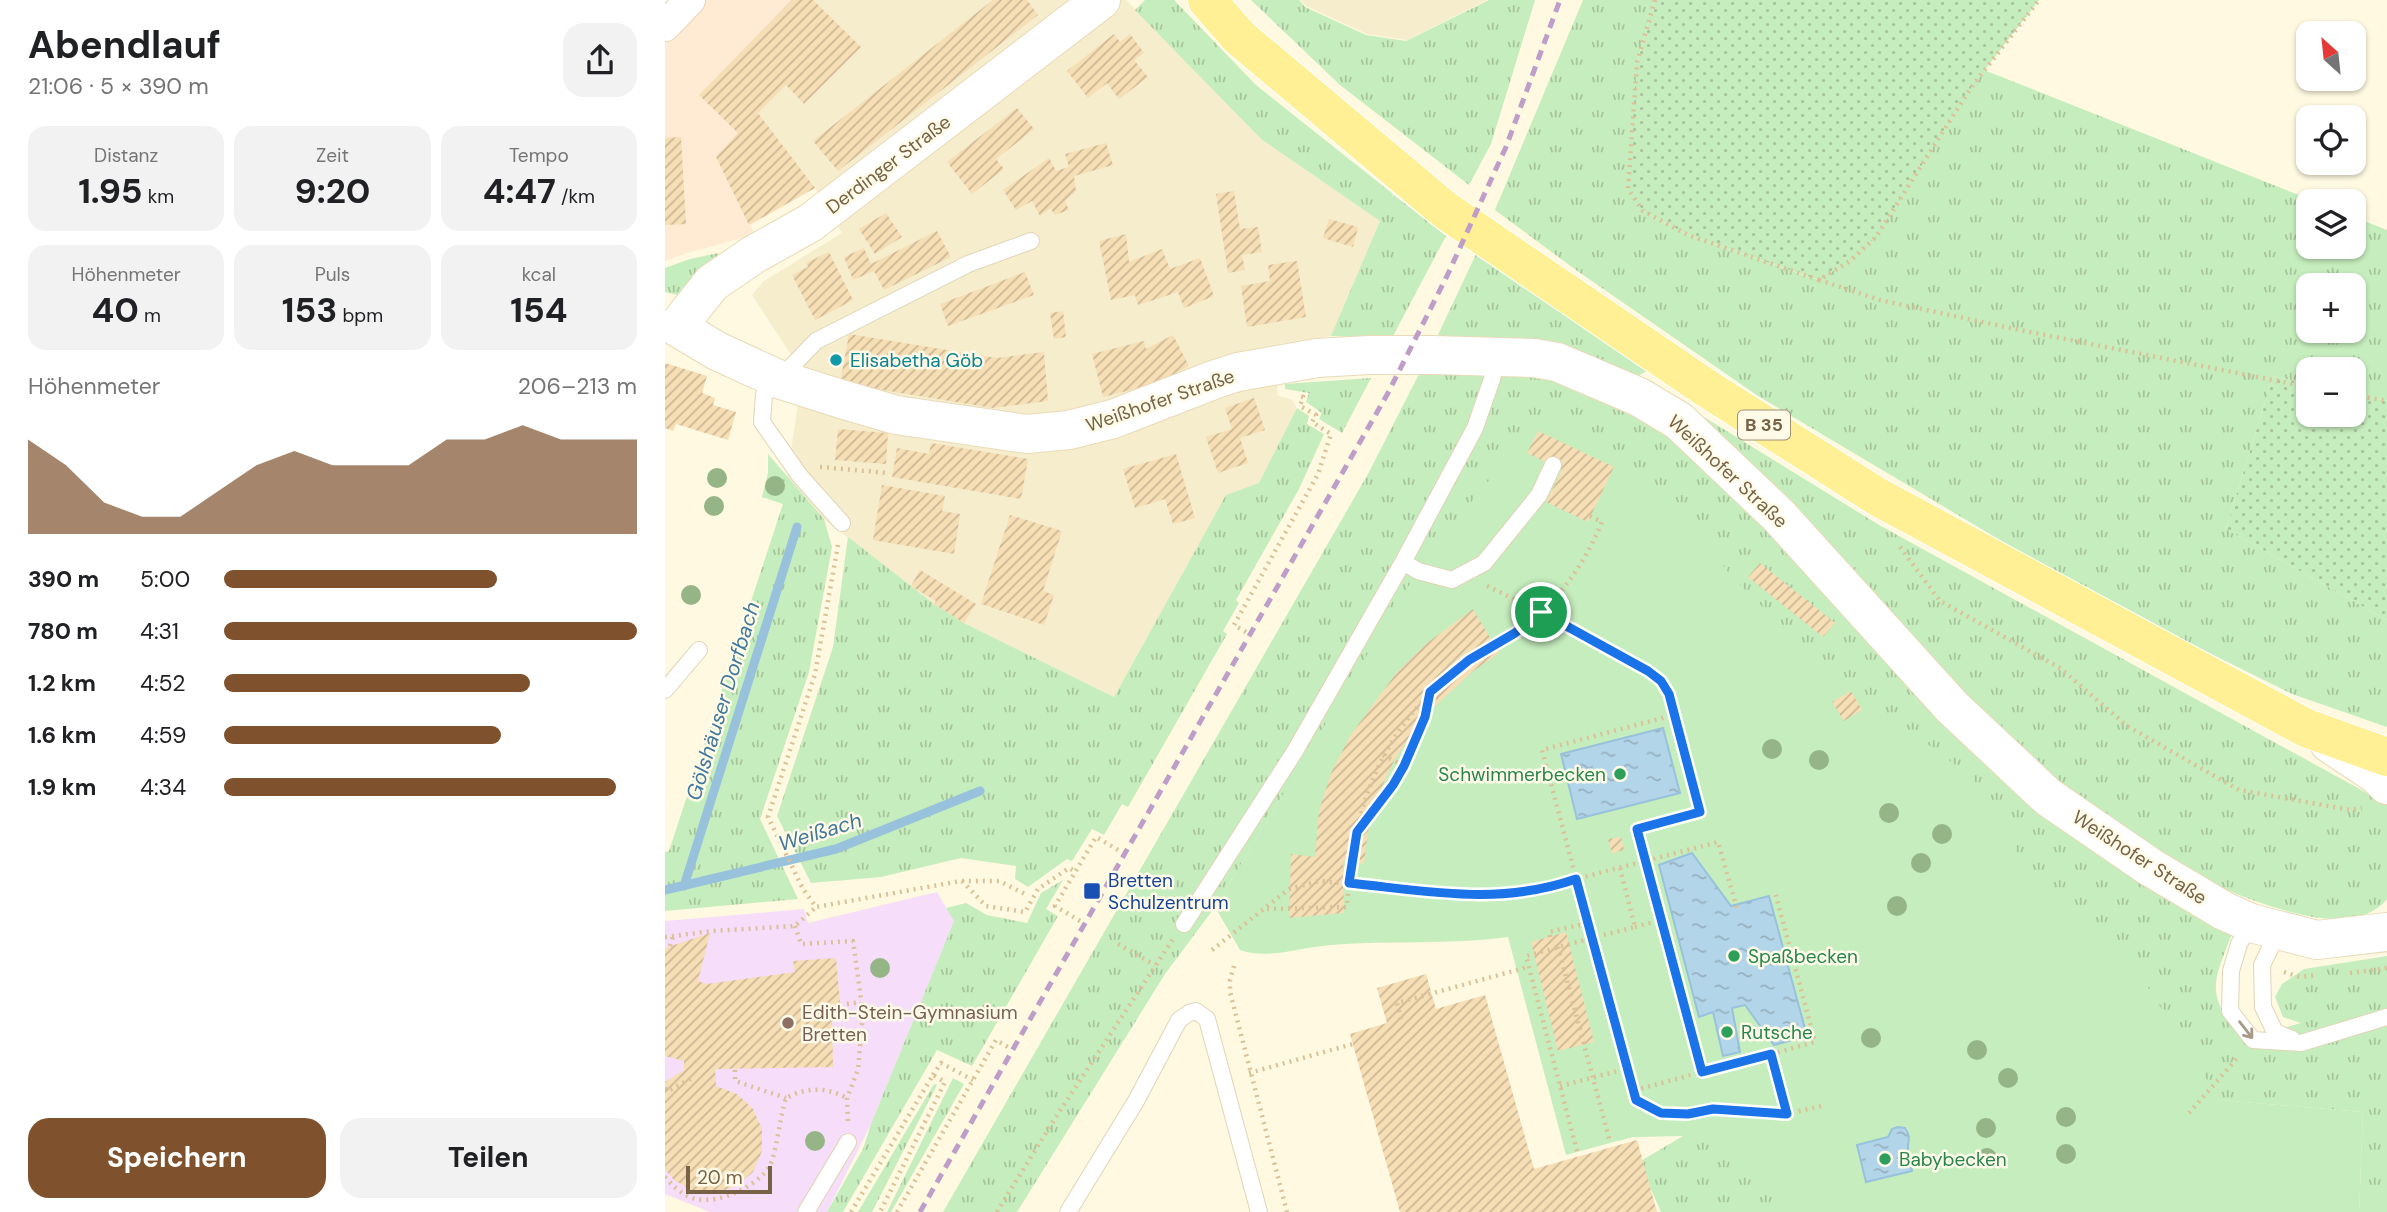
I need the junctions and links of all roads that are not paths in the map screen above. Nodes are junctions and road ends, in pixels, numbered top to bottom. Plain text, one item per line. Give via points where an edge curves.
1 (690, 0) edge
2 (1101, 0) edge
3 (1206, 0) edge
4 (665, 26) edge
5 (1031, 241) dead end
6 (671, 325) edge
7 (1496, 356) junction
8 (778, 379) junction
9 (1553, 465) dead end
10 (842, 523) road end
11 (1403, 562) junction
12 (699, 650) dead end
13 (665, 690) edge
14 (2307, 728) junction
15 (2387, 757) edge
16 (2375, 796) edge
17 (1184, 925) road end
18 (2256, 932) junction
19 (2387, 932) edge
20 (2387, 1017) edge
21 (2301, 1043) junction
22 (848, 1142) road end
23 (806, 1212) edge
24 (1068, 1212) edge
25 (1259, 1212) edge

1 - 4 street
2 - 6 main road, Derdinger Straße via 810,223 712,283
3 - 14 main road, B 35 via 1239,37 1445,210 1706,388 1878,497
5 - 8 lane via 968,264 816,341
6 - 8 main road, Weißhofer Straße
7 - 8 main road, Weißhofer Straße via 1317,358 1238,372 1113,419 1027,434 896,415
7 - 11 lane via 1475,428
7 - 18 main road, Weißhofer Straße via 1557,362 1639,397 1679,421 1779,516 1952,707 2048,797
8 - 10 lane via 764,395 762,422
9 - 11 lane via 1539,495 1484,563 1452,580
11 - 17 lane via 1294,751
12 - 13 lane
14 - 15 main road, B 35
14 - 16 main road via 2377,775
18 - 19 main road, Weißhofer Straße via 2317,940
18 - 21 lane via 2263,1007 2276,1032
18 -> 21 lane via 2231,971 2231,1011 2253,1040
20 - 21 lane
22 - 23 lane
24 - 25 lane via 1179,1020 1196,1011 1207,1019

